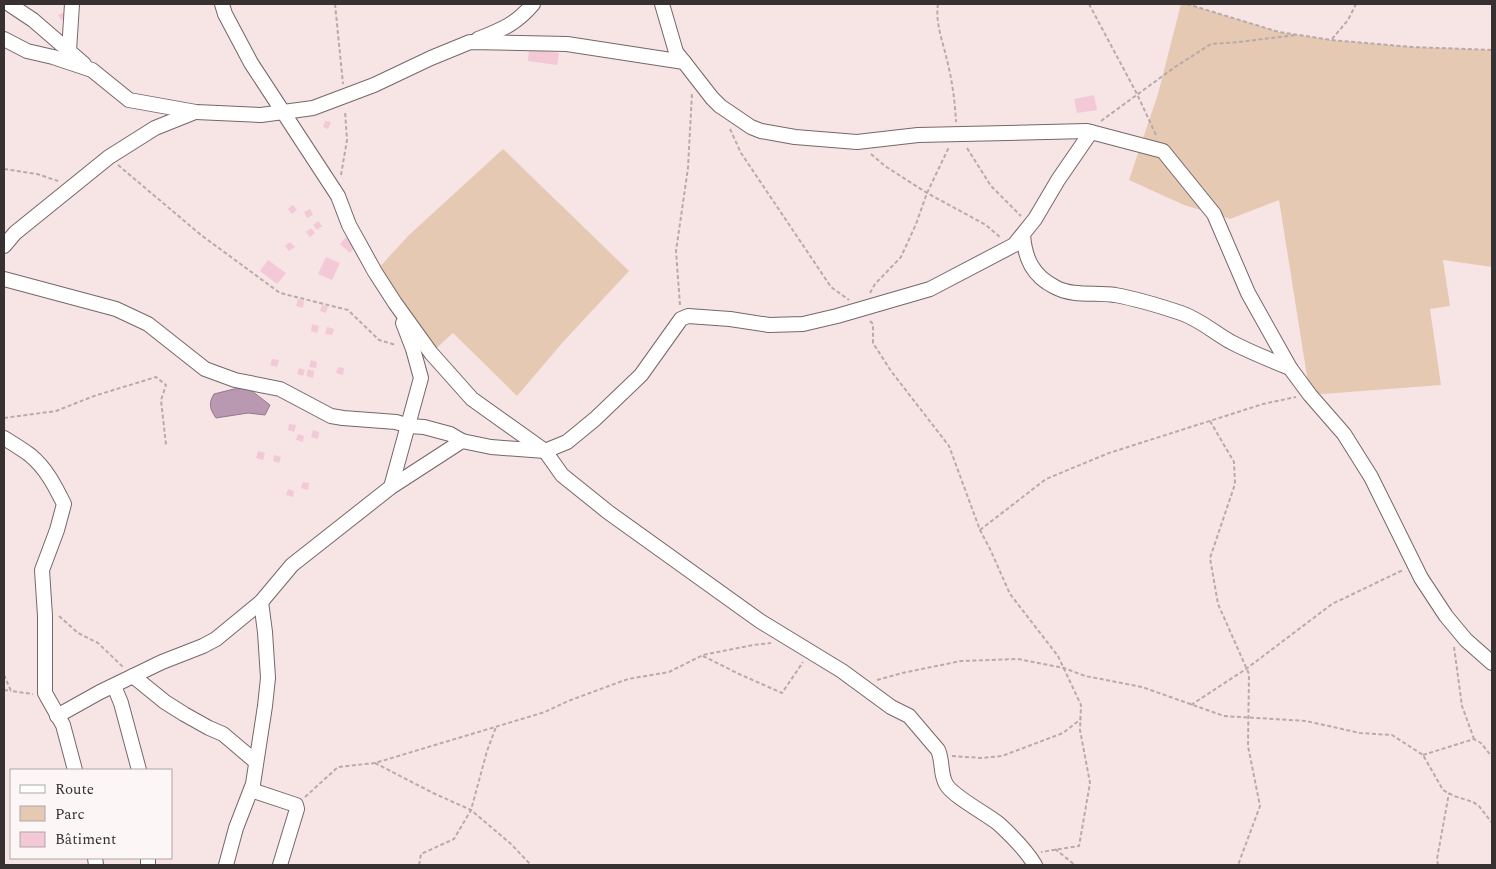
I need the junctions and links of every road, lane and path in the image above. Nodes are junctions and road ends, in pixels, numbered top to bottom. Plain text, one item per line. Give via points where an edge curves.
1 (9, 4) edge
2 (72, 4) edge
3 (222, 4) edge
4 (534, 4) edge
5 (662, 4) edge
6 (938, 4) edge
7 (1089, 4) edge
8 (1187, 4) edge
9 (1356, 4) edge
10 (1298, 35) junction
11 (4, 40) edge
12 (1331, 40) junction
13 (470, 42) junction
14 (1492, 50) edge
15 (69, 51) junction
16 (684, 62) junction
17 (92, 70) junction
18 (693, 73) junction
19 (1137, 94) junction
20 (720, 106) junction
21 (196, 112) junction
22 (283, 113) junction
23 (1091, 132) junction
24 (956, 134) junction
25 (857, 142) junction
26 (1164, 151) junction
27 (109, 157) junction
28 (4, 169) edge
29 (72, 186) junction
30 (926, 193) junction
31 (1023, 235) junction
32 (4, 246) edge
33 (1012, 248) junction
34 (4, 279) edge
35 (395, 303) junction
36 (860, 309) junction
37 (681, 319) junction
38 (413, 349) junction
39 (1290, 368) junction
40 (1310, 395) junction
41 (4, 418) edge
42 (1210, 421) junction
43 (409, 426) junction
44 (4, 438) edge
45 (462, 441) junction
46 (166, 445) dead end
47 (545, 451) junction
48 (391, 487) junction
49 (980, 530) junction
50 (1415, 564) junction
51 (44, 599) junction
52 (260, 602) junction
53 (794, 641) junction
54 (1454, 647) dead end
55 (810, 651) junction
56 (703, 655) junction
57 (1492, 663) edge
58 (1064, 668) junction
59 (1246, 669) junction
60 (4, 675) edge
61 (133, 676) junction
62 (862, 685) junction
63 (114, 686) junction
64 (4, 690) edge
65 (11, 691) junction
66 (45, 693) junction
67 (1191, 705) junction
68 (57, 716) junction
69 (1249, 718) junction
70 (1081, 719) junction
71 (496, 726) junction
72 (1474, 739) junction
73 (1423, 755) junction
74 (940, 756) junction
75 (1492, 757) edge
76 (256, 762) junction
77 (375, 764) junction
78 (75, 769) edge
79 (139, 769) edge
80 (251, 790) junction
81 (1449, 793) junction
82 (296, 806) junction
83 (471, 810) junction
84 (1492, 823) edge
85 (1055, 849) junction
86 (1032, 860) edge
87 (226, 865) edge
88 (280, 865) edge
89 (419, 865) edge
90 (531, 865) edge
91 (1075, 865) edge
92 (1238, 865) edge
93 (1438, 865) edge

1 - 15 street
2 - 15 street
3 - 22 street via 251,64
4 - 13 street via 519,20
5 - 16 street via 676,52
6 - 24 path via 936,16 956,104
7 - 19 path
8 - 10 path
9 - 12 path via 1348,20
10 - 12 path
10 - 19 path via 1211,44
11 - 17 street via 26,51
12 - 14 path
13 - 16 street via 567,44
13 - 22 street via 374,86 313,108
15 - 17 street
16 - 18 street
17 - 21 street via 129,100
18 - 20 street
18 - 37 path via 688,168 676,251
19 - 23 path via 1094,126
19 - 26 path
20 - 25 street via 761,131
20 - 36 path via 740,153 831,286
21 - 22 street
21 - 27 street via 155,128
22 - 35 street via 338,196 349,225
23 - 24 street
23 - 26 street
23 - 31 street
24 - 25 street
24 - 30 path
24 - 31 path via 991,186 1022,218
25 - 30 path via 885,166
26 - 39 street via 1214,214 1248,293
27 - 29 street
27 - 38 path via 201,235 280,293 348,310 380,340
28 - 29 path via 37,174
29 - 32 street via 15,232
30 - 33 path via 986,225
30 - 36 path via 901,256 875,284
31 - 33 street
31 - 39 street via 1031,267 1056,288 1084,294 1114,295 1184,314 1231,342
33 - 36 street via 930,289
34 - 43 street via 116,309 148,324 205,369 235,380 280,389 331,416
35 - 38 street
35 - 47 street via 431,353 472,399
36 - 37 street via 794,324 769,325 688,316
36 - 49 path via 873,324 873,343 891,371 949,446
37 - 47 street via 628,388 569,441
38 - 43 street via 421,378
39 - 40 street
40 - 42 path via 1263,404
40 - 50 street via 1344,434 1371,477
41 - 46 path via 56,411 156,378 166,385 161,400
42 - 49 path via 1109,453 1046,479
42 - 59 path via 1234,462 1234,484 1210,558 1218,604
43 - 45 street via 450,434
43 - 48 street
44 - 51 street via 42,467 64,504 42,570
45 - 47 street
45 - 48 street
47 - 53 street via 562,475 608,512 760,621
48 - 52 street via 292,565
49 - 58 path via 1010,594
50 - 57 street via 1446,616
50 - 59 path via 1332,604
51 - 61 path via 66,623 98,644
51 - 66 street
52 - 61 street via 216,639
52 - 76 street via 268,678
53 - 55 street
53 - 56 path
54 - 72 path via 1462,706
55 - 56 path via 782,693
55 - 62 street
56 - 71 path via 669,672 628,679 545,712
58 - 62 path via 1018,660 961,660
58 - 67 path via 1085,676 1142,688
58 - 70 path via 1081,705
59 - 67 path
59 - 69 path via 1249,674
60 - 65 path
61 - 63 street
61 - 76 street via 165,702 223,734
62 - 74 street via 891,707 910,716
63 - 68 street
63 - 79 street
64 - 65 path
65 - 66 path
66 - 68 street
67 - 69 path via 1224,716
68 - 78 street via 63,725
69 - 73 path via 1306,722 1360,733 1392,735
69 - 92 path via 1248,746 1260,806
70 - 74 path via 1063,733 1002,756
70 - 85 path via 1080,730 1090,783 1079,846
71 - 77 path
71 - 83 path
72 - 73 path
72 - 75 path
73 - 81 path via 1440,786
74 - 86 street via 942,777 949,789 999,824
76 - 80 street
77 - 82 path via 338,767
77 - 83 path
80 - 82 street
80 - 87 street
81 - 84 path via 1479,806
81 - 93 path
82 - 88 street
83 - 89 path via 454,839 421,854
83 - 90 path
85 - 86 path
85 - 91 path

